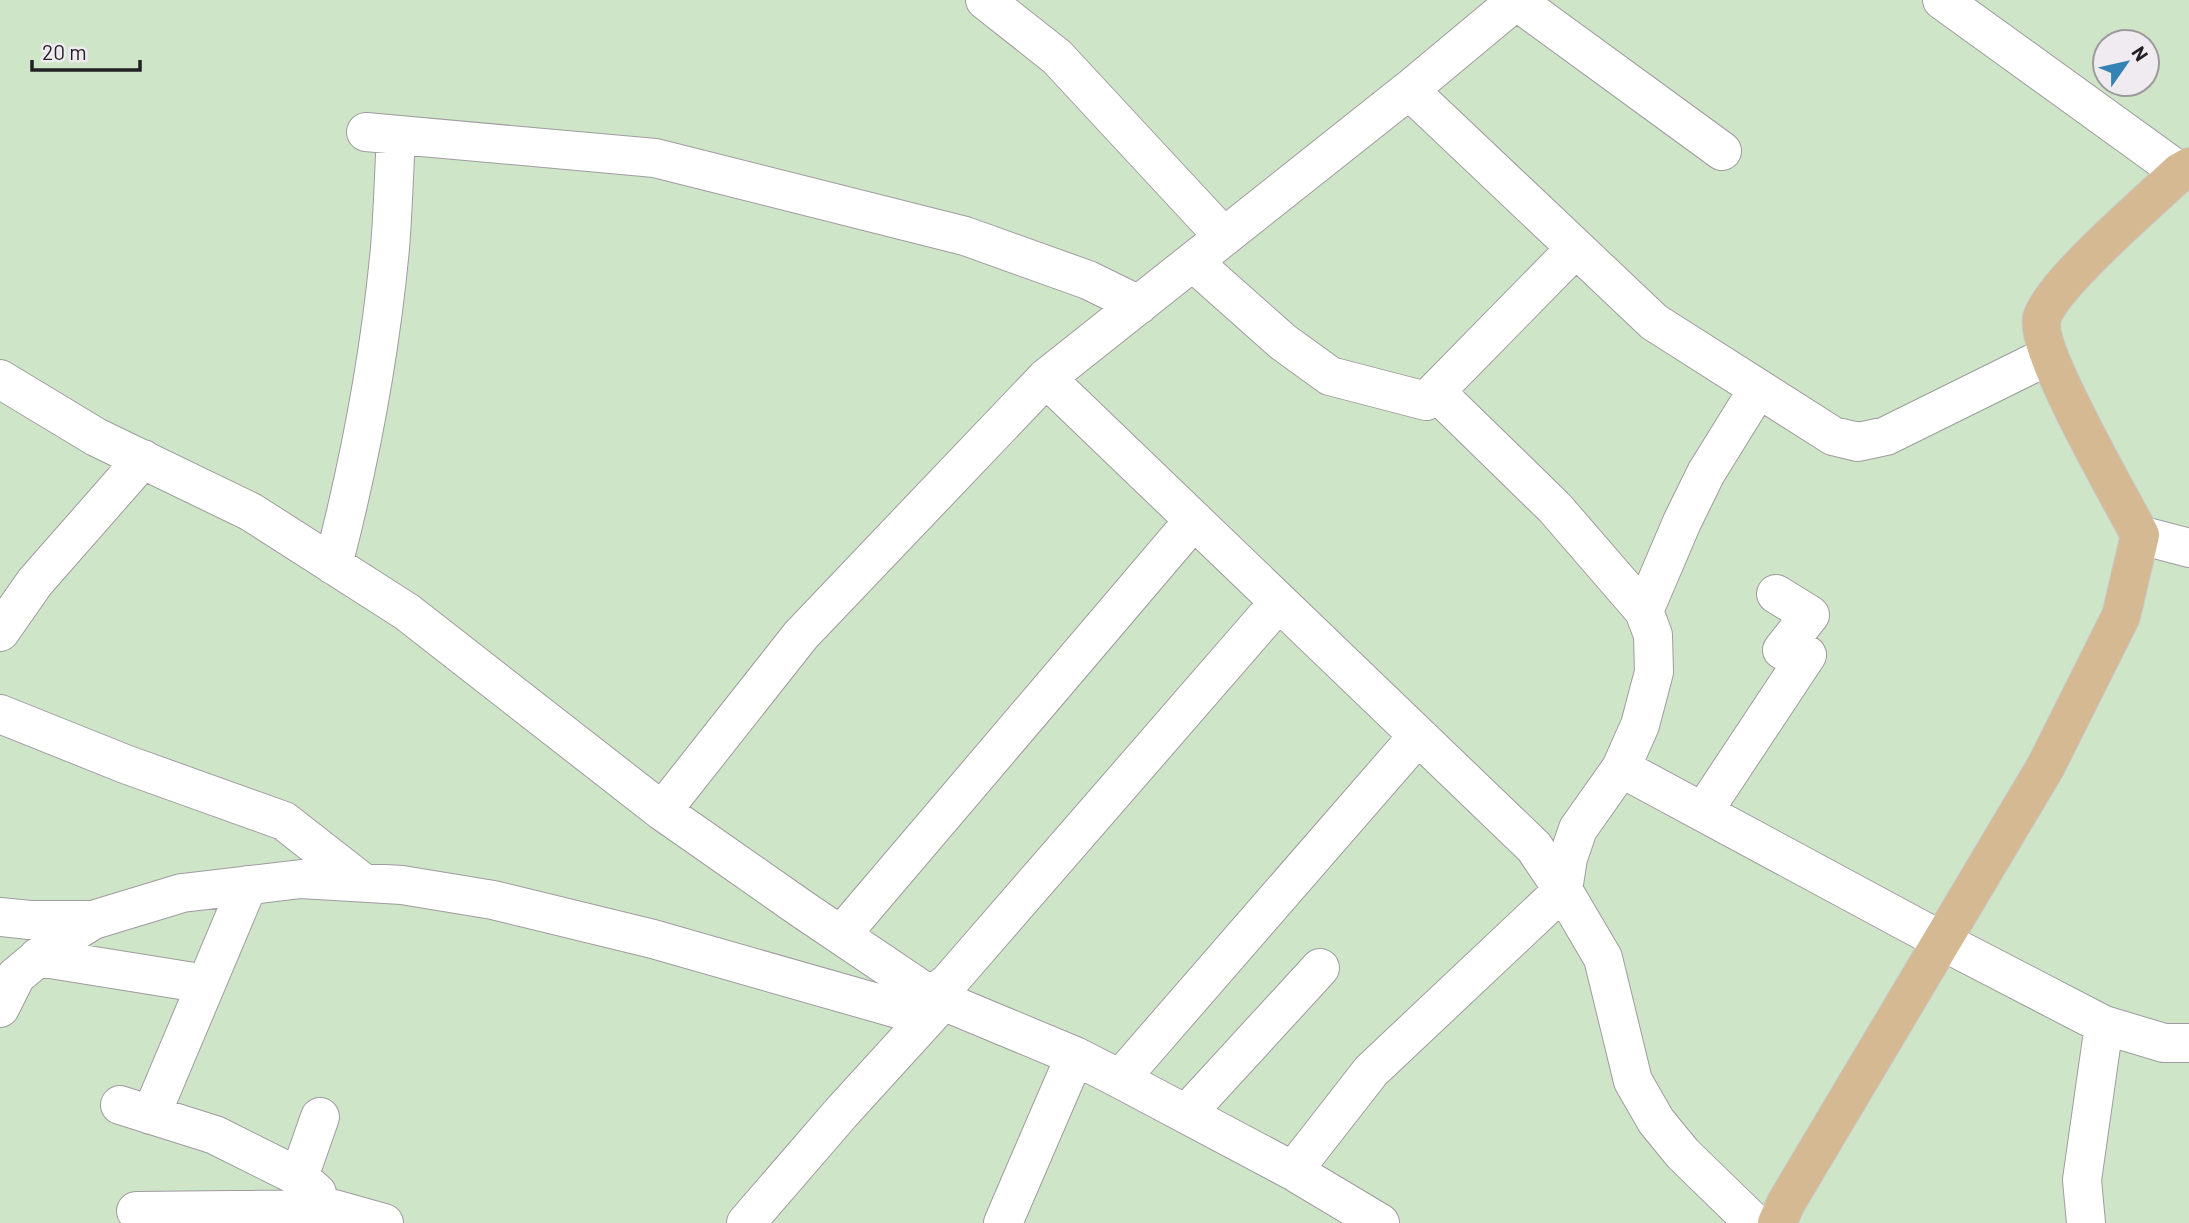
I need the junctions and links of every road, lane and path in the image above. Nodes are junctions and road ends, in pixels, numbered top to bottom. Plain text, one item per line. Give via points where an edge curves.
1 (985, 0) edge
2 (1516, 0) edge
3 (1942, 0) edge
4 (1409, 90) junction
5 (1721, 151) dead end
6 (2185, 169) edge
7 (1224, 237) junction
8 (1576, 248) junction
9 (1193, 262) junction
10 (1139, 305) junction
11 (2048, 356) junction
12 (1046, 378) junction
13 (0, 379) edge
14 (1758, 389) junction
15 (1436, 391) junction
16 (143, 459) junction
17 (1194, 520) junction
18 (2140, 535) junction
19 (2189, 548) edge
20 (333, 565) junction
21 (1776, 594) dead end
22 (1279, 602) junction
23 (1644, 611) junction
24 (0, 632) edge
25 (0, 714) edge
26 (1418, 736) junction
27 (1621, 768) junction
28 (662, 811) junction
29 (1703, 812) junction
30 (362, 882) junction
31 (248, 885) junction
32 (1563, 890) junction
33 (0, 917) edge
34 (93, 920) junction
35 (841, 935) junction
36 (0, 939) edge
37 (1942, 941) junction
38 (38, 957) junction
39 (1320, 968) dead end
40 (206, 984) junction
41 (937, 998) junction
42 (4, 1000) edge
43 (2104, 1025) junction
44 (2189, 1043) edge
45 (1075, 1056) junction
46 (1120, 1079) junction
47 (1186, 1114) junction
48 (320, 1117) dead end
49 (1293, 1171) junction
50 (299, 1177) junction
51 (334, 1209) junction
52 (136, 1211) dead end
53 (384, 1223) edge
54 (746, 1223) edge
55 (1003, 1223) edge
56 (1380, 1223) edge
57 (1754, 1223) edge
58 (1777, 1223) edge
59 (2085, 1223) edge

1 - 7 street via 1057,57
2 - 4 street
2 - 5 street
3 - 6 street
4 - 7 street
4 - 8 street
6 - 11 main road via 2060,287 2042,319
7 - 9 street
8 - 14 street via 1654,322
8 - 15 street
9 - 10 street
9 - 15 street via 1283,342 1330,376 1426,401
10 - 12 street
10 - 20 street via 1088,280 965,236 655,158 381,133 390,247 355,478
11 - 14 street via 1885,436 1858,442 1833,436
11 - 18 main road
12 - 17 street
12 - 28 street via 801,635
13 - 16 street via 96,437
14 - 23 street via 1706,473
15 - 23 street via 1555,508
16 - 20 street via 251,512
16 - 24 street via 35,582
17 - 22 street
17 - 35 street
18 - 19 street
18 - 37 main road via 2121,617 2046,766
20 - 28 street via 407,612
21 - 29 street via 1810,615 1782,650 1807,655
22 - 26 street
22 - 41 street
23 - 27 street via 1653,635 1654,672 1640,725
25 - 30 street via 284,821
26 - 32 street via 1534,847
26 - 46 street
27 - 29 street
27 - 32 street via 1578,829
28 - 35 street
29 - 37 street
30 - 31 street via 301,879
30 - 41 street via 493,900 653,939 898,1009
31 - 34 street via 182,893
31 - 40 street
32 - 49 street via 1371,1071
32 - 57 street via 1603,958 1633,1081 1656,1121 1684,1154
33 - 34 street
34 - 38 street
35 - 41 street
36 - 42 street via 6,956
37 - 43 street
37 - 58 main road
38 - 40 street
38 - 42 street via 16,976
39 - 47 street
40 - 50 street via 136,1110 215,1135
41 - 45 street
41 - 54 street
43 - 44 street via 2164,1043
43 - 59 street via 2082,1180
45 - 46 street
45 - 55 street
46 - 47 street
47 - 49 street
48 - 50 street
49 - 56 street
50 - 51 street
51 - 52 street
51 - 53 street

